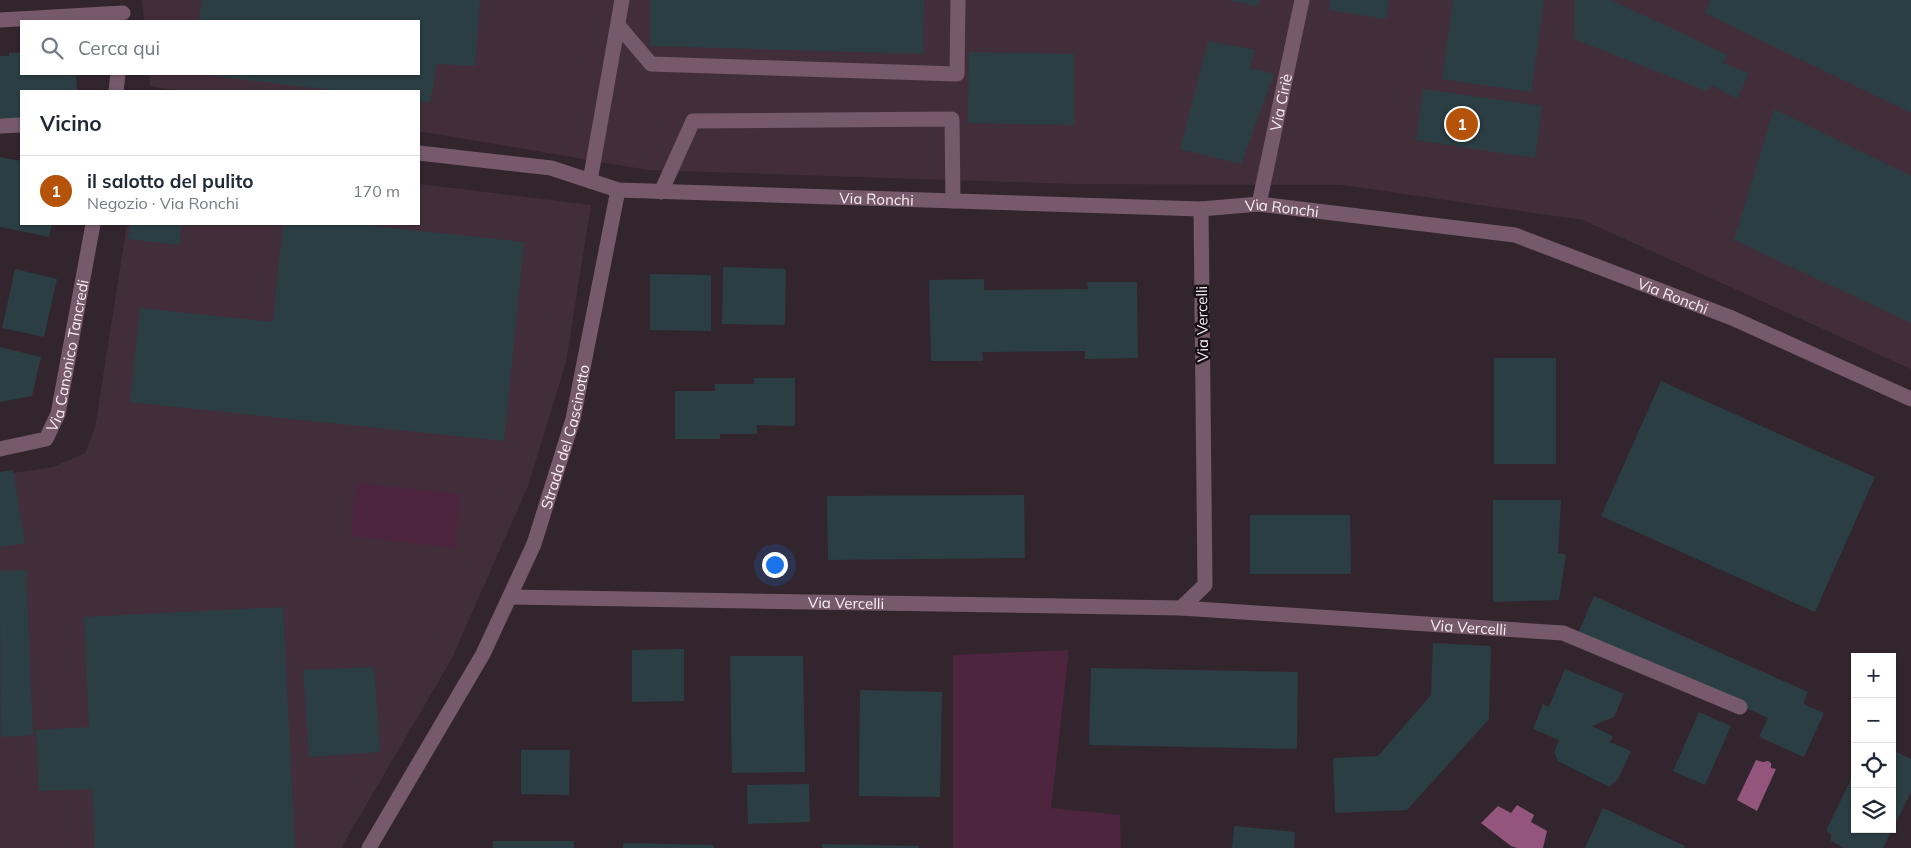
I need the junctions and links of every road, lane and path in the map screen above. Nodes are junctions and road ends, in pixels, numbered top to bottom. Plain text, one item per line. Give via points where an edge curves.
1 (622, 0) edge
2 (958, 0) edge
3 (1302, 0) edge
4 (123, 11) edge
5 (0, 20) edge
6 (618, 25) junction
7 (118, 75) edge
8 (116, 90) edge
9 (20, 125) edge
10 (0, 126) edge
11 (420, 153) edge
12 (590, 181) junction
13 (618, 190) junction
14 (661, 192) junction
15 (953, 201) junction
16 (1259, 204) junction
17 (1201, 209) junction
18 (93, 225) edge
19 (1911, 399) edge
20 (0, 449) edge
21 (510, 597) junction
22 (1182, 608) junction
23 (1740, 707) dead end
24 (369, 848) edge

1 - 6 street
2 - 6 street via 957,74 651,64
3 - 16 street, Via Ciriè
4 - 5 street
6 - 12 street
7 - 8 street
9 - 10 street
11 - 12 street via 551,168
12 - 13 street
13 - 14 street, Via Ronchi
13 - 21 street, Strada del Cascinotto via 573,419 534,544
14 - 15 street, Via Ronchi
14 - 15 street via 693,121 952,119
15 - 17 street, Via Ronchi
16 - 17 street, Via Ronchi
16 - 19 street, Via Ronchi via 1515,235 1732,318
17 - 22 street, Via Vercelli via 1205,585
18 - 20 street, Via Canonico Tancredi via 58,414 46,439
21 - 22 street, Via Vercelli
21 - 24 street, Strada del Cascinotto via 484,654
22 - 23 street, Via Vercelli via 1563,633

